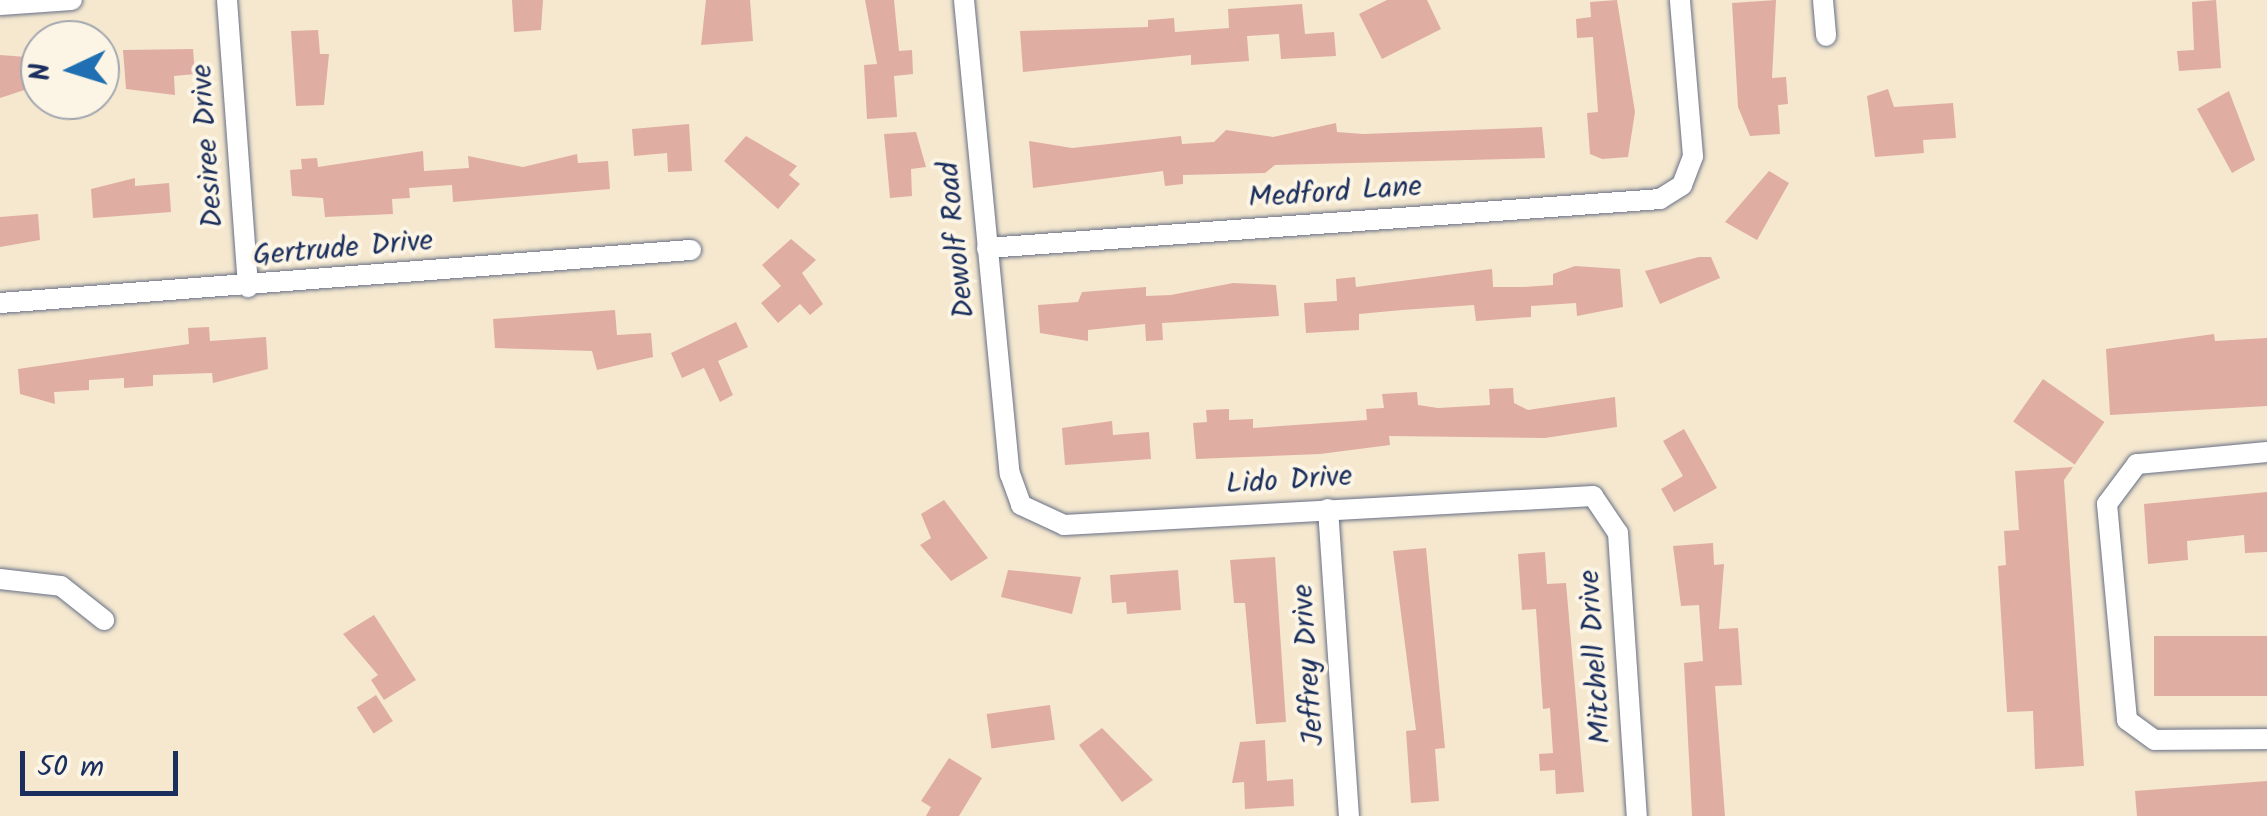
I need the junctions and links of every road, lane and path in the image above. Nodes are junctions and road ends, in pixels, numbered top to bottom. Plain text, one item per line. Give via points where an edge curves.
1 (72, 0) edge
2 (227, 0) edge
3 (964, 0) edge
4 (1680, 0) edge
5 (1823, 0) edge
6 (0, 5) edge
7 (1826, 36) dead end
8 (987, 248) junction
9 (691, 250) dead end
10 (248, 287) junction
11 (0, 303) edge
12 (2267, 452) edge
13 (1010, 474) joint
14 (1599, 499) joint
15 (1328, 509) junction
16 (0, 580) edge
17 (104, 620) dead end
18 (2267, 739) edge
19 (1349, 816) edge
20 (1637, 816) edge

1 - 6 street
2 - 10 street, Desiree Drive
3 - 8 street, Dewolf Road
4 - 8 street, Medford Lane via 1693,150 1682,185 1652,201
5 - 7 street
8 - 13 street, Dewolf Road
9 - 10 street, Gertrude Drive
10 - 11 street, Gertrude Drive
12 - 18 street via 2137,464 2107,504 2128,720 2154,740
13 - 15 street, Lido Drive via 1021,505 1051,524
14 - 15 street, Lido Drive via 1569,491
14 - 20 street, Mitchell Drive via 1618,533
15 - 19 street, Jeffrey Drive
16 - 17 street via 61,586

